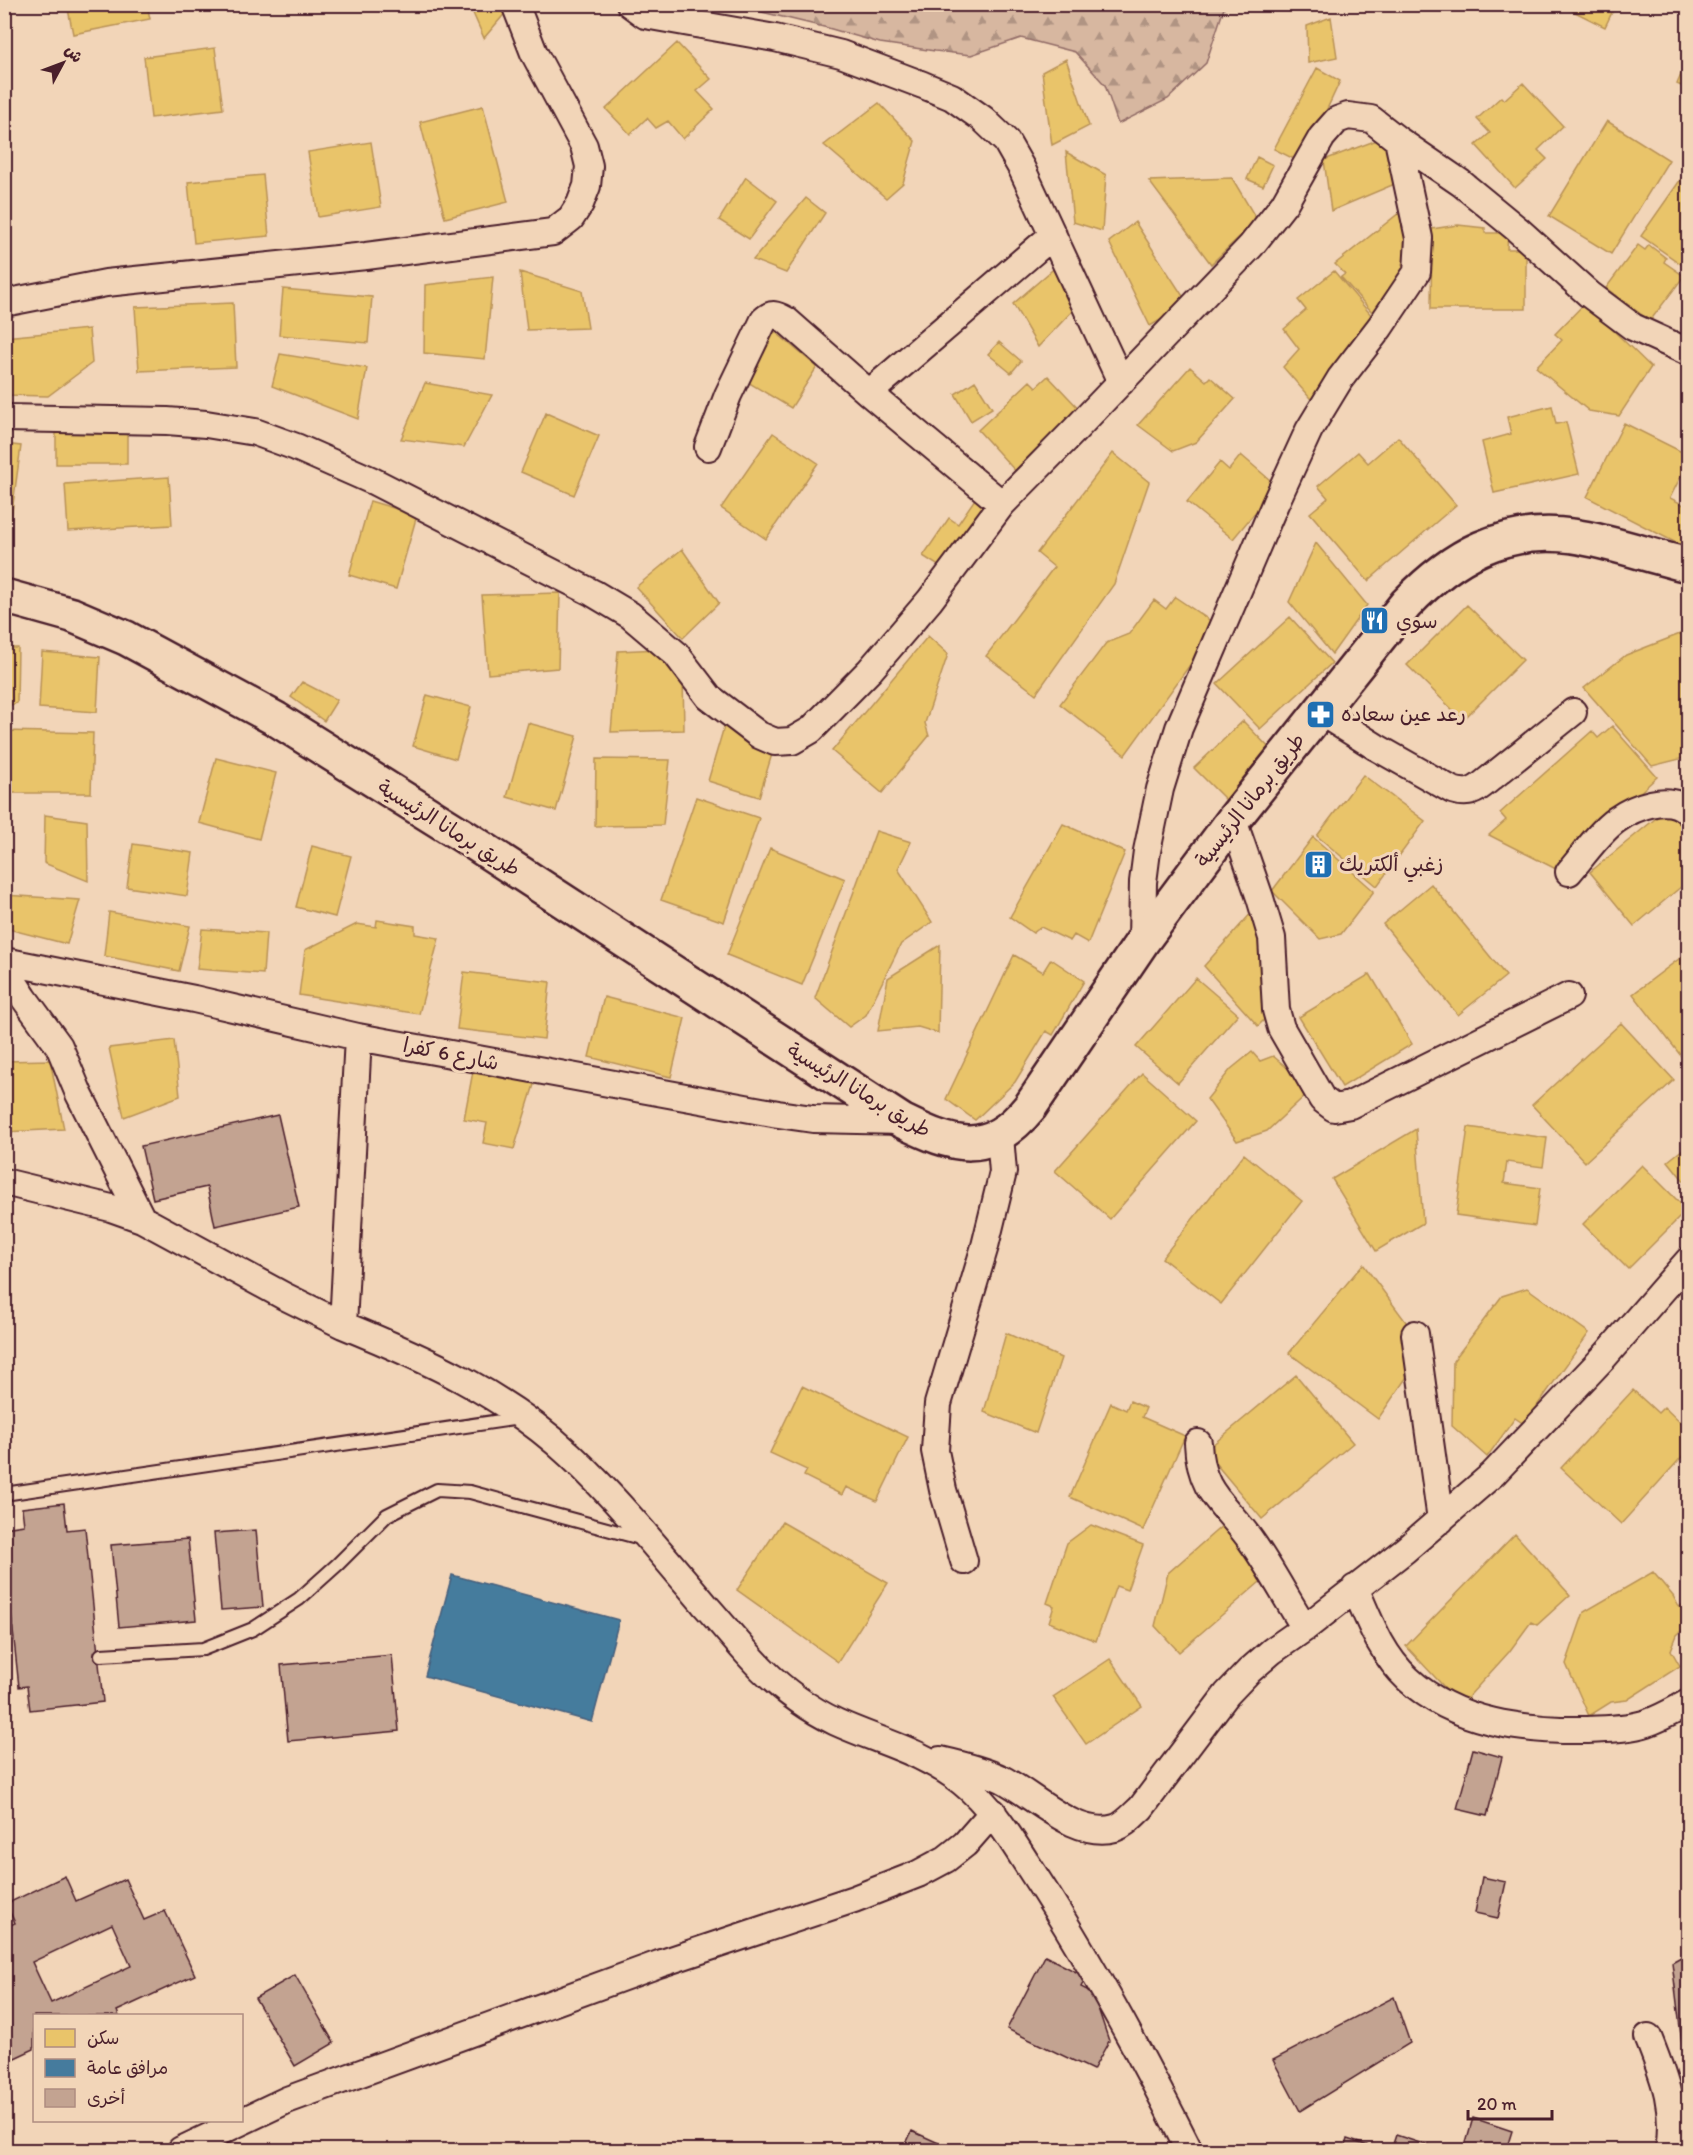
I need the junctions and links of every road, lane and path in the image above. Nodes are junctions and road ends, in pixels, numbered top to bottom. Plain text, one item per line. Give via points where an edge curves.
1 (515, 4) edge
2 (630, 4) edge
3 (1398, 140) junction
4 (1053, 235) junction
5 (4, 303) edge
6 (1689, 352) edge
7 (1121, 382) junction
8 (869, 393) junction
9 (4, 418) edge
10 (708, 447) dead end
11 (1002, 504) junction
12 (1689, 565) edge
13 (4, 596) edge
14 (1319, 711) junction
15 (1573, 712) dead end
16 (1689, 812) edge
17 (1233, 820) junction
18 (1569, 872) dead end
19 (1142, 942) junction
20 (4, 961) edge
21 (4, 967) edge
22 (1569, 996) dead end
23 (358, 1037) junction
24 (902, 1121) junction
25 (1000, 1136) junction
26 (4, 1182) edge
27 (142, 1219) junction
28 (1689, 1261) edge
29 (343, 1325) junction
30 (1415, 1334) dead end
31 (524, 1417) junction
32 (1198, 1443) dead end
33 (4, 1494) edge
34 (1441, 1520) junction
35 (651, 1541) junction
36 (964, 1561) dead end
37 (1355, 1588) junction
38 (1305, 1628) junction
39 (101, 1655) dead end
40 (1689, 1703) edge
41 (926, 1758) junction
42 (993, 1812) junction
43 (1648, 2037) dead end
44 (243, 2121) edge
45 (241, 2122) edge
46 (181, 2151) edge
47 (1189, 2151) edge
48 (1669, 2151) edge

1 - 5 street via 534,53 584,146 589,166 580,204 571,218 553,232 106,283
2 - 4 street via 645,15 776,38 841,54 952,98 983,119 1010,147
3 - 6 street via 1461,183 1633,327
3 - 7 street via 1371,119 1348,116 1337,120 1322,137 1270,223
3 - 19 street via 1419,238 1417,272 1309,430 1179,728 1160,789 1147,851
4 - 7 street
4 - 8 street
7 - 11 street
8 - 10 street via 786,320 769,315
8 - 11 street
9 - 11 street via 206,424 255,432 296,447 373,481 630,615 676,654 709,697 759,735 784,743 811,730 870,670 930,600
12 - 14 main road, طريق برمانا الرئيسية via 1574,537 1546,534 1524,535 1477,549 1437,574 1411,598
13 - 24 main road, طريق برمانا الرئيسية via 72,615 126,638 276,719
14 - 15 street via 1443,785 1465,793 1475,791
14 - 17 main road, طريق برمانا الرئيسية
16 - 18 street via 1684,807 1661,802 1626,814 1603,832
17 - 19 main road, طريق برمانا الرئيسية
17 - 22 street via 1272,938 1276,1010 1281,1028 1322,1099 1334,1108 1350,1105
19 - 25 main road, طريق برمانا الرئيسية via 1030,1107
20 - 23 street, شارع 6 كفرا
21 - 27 street via 59,1046
23 - 24 street, شارع 6 كفرا via 778,1114 813,1119
23 - 29 street
24 - 25 main road, طريق برمانا الرئيسية via 930,1135 963,1144
25 - 36 street via 1003,1172 938,1404 935,1451
26 - 27 street
27 - 29 street
28 - 34 street via 1501,1466
29 - 31 street via 442,1367
30 - 34 street
31 - 33 lane
31 - 35 street via 569,1454
32 - 38 street via 1201,1471 1215,1499 1251,1540
34 - 37 street
35 - 39 lane via 470,1492 437,1490 387,1515 299,1599 253,1629 203,1648
35 - 41 street via 762,1669 785,1689 835,1721
37 - 38 street
37 - 40 street via 1386,1653 1407,1678 1439,1702 1486,1720 1546,1728 1612,1729 1646,1723
38 - 41 street via 1272,1651 1227,1694 1141,1808 1117,1827 1101,1830 1083,1826 1004,1780 964,1765
41 - 42 street via 963,1783
42 - 44 street via 965,1844 918,1874 287,2100
42 - 47 street via 1063,1919
43 - 48 street via 1671,2106
45 - 46 street

